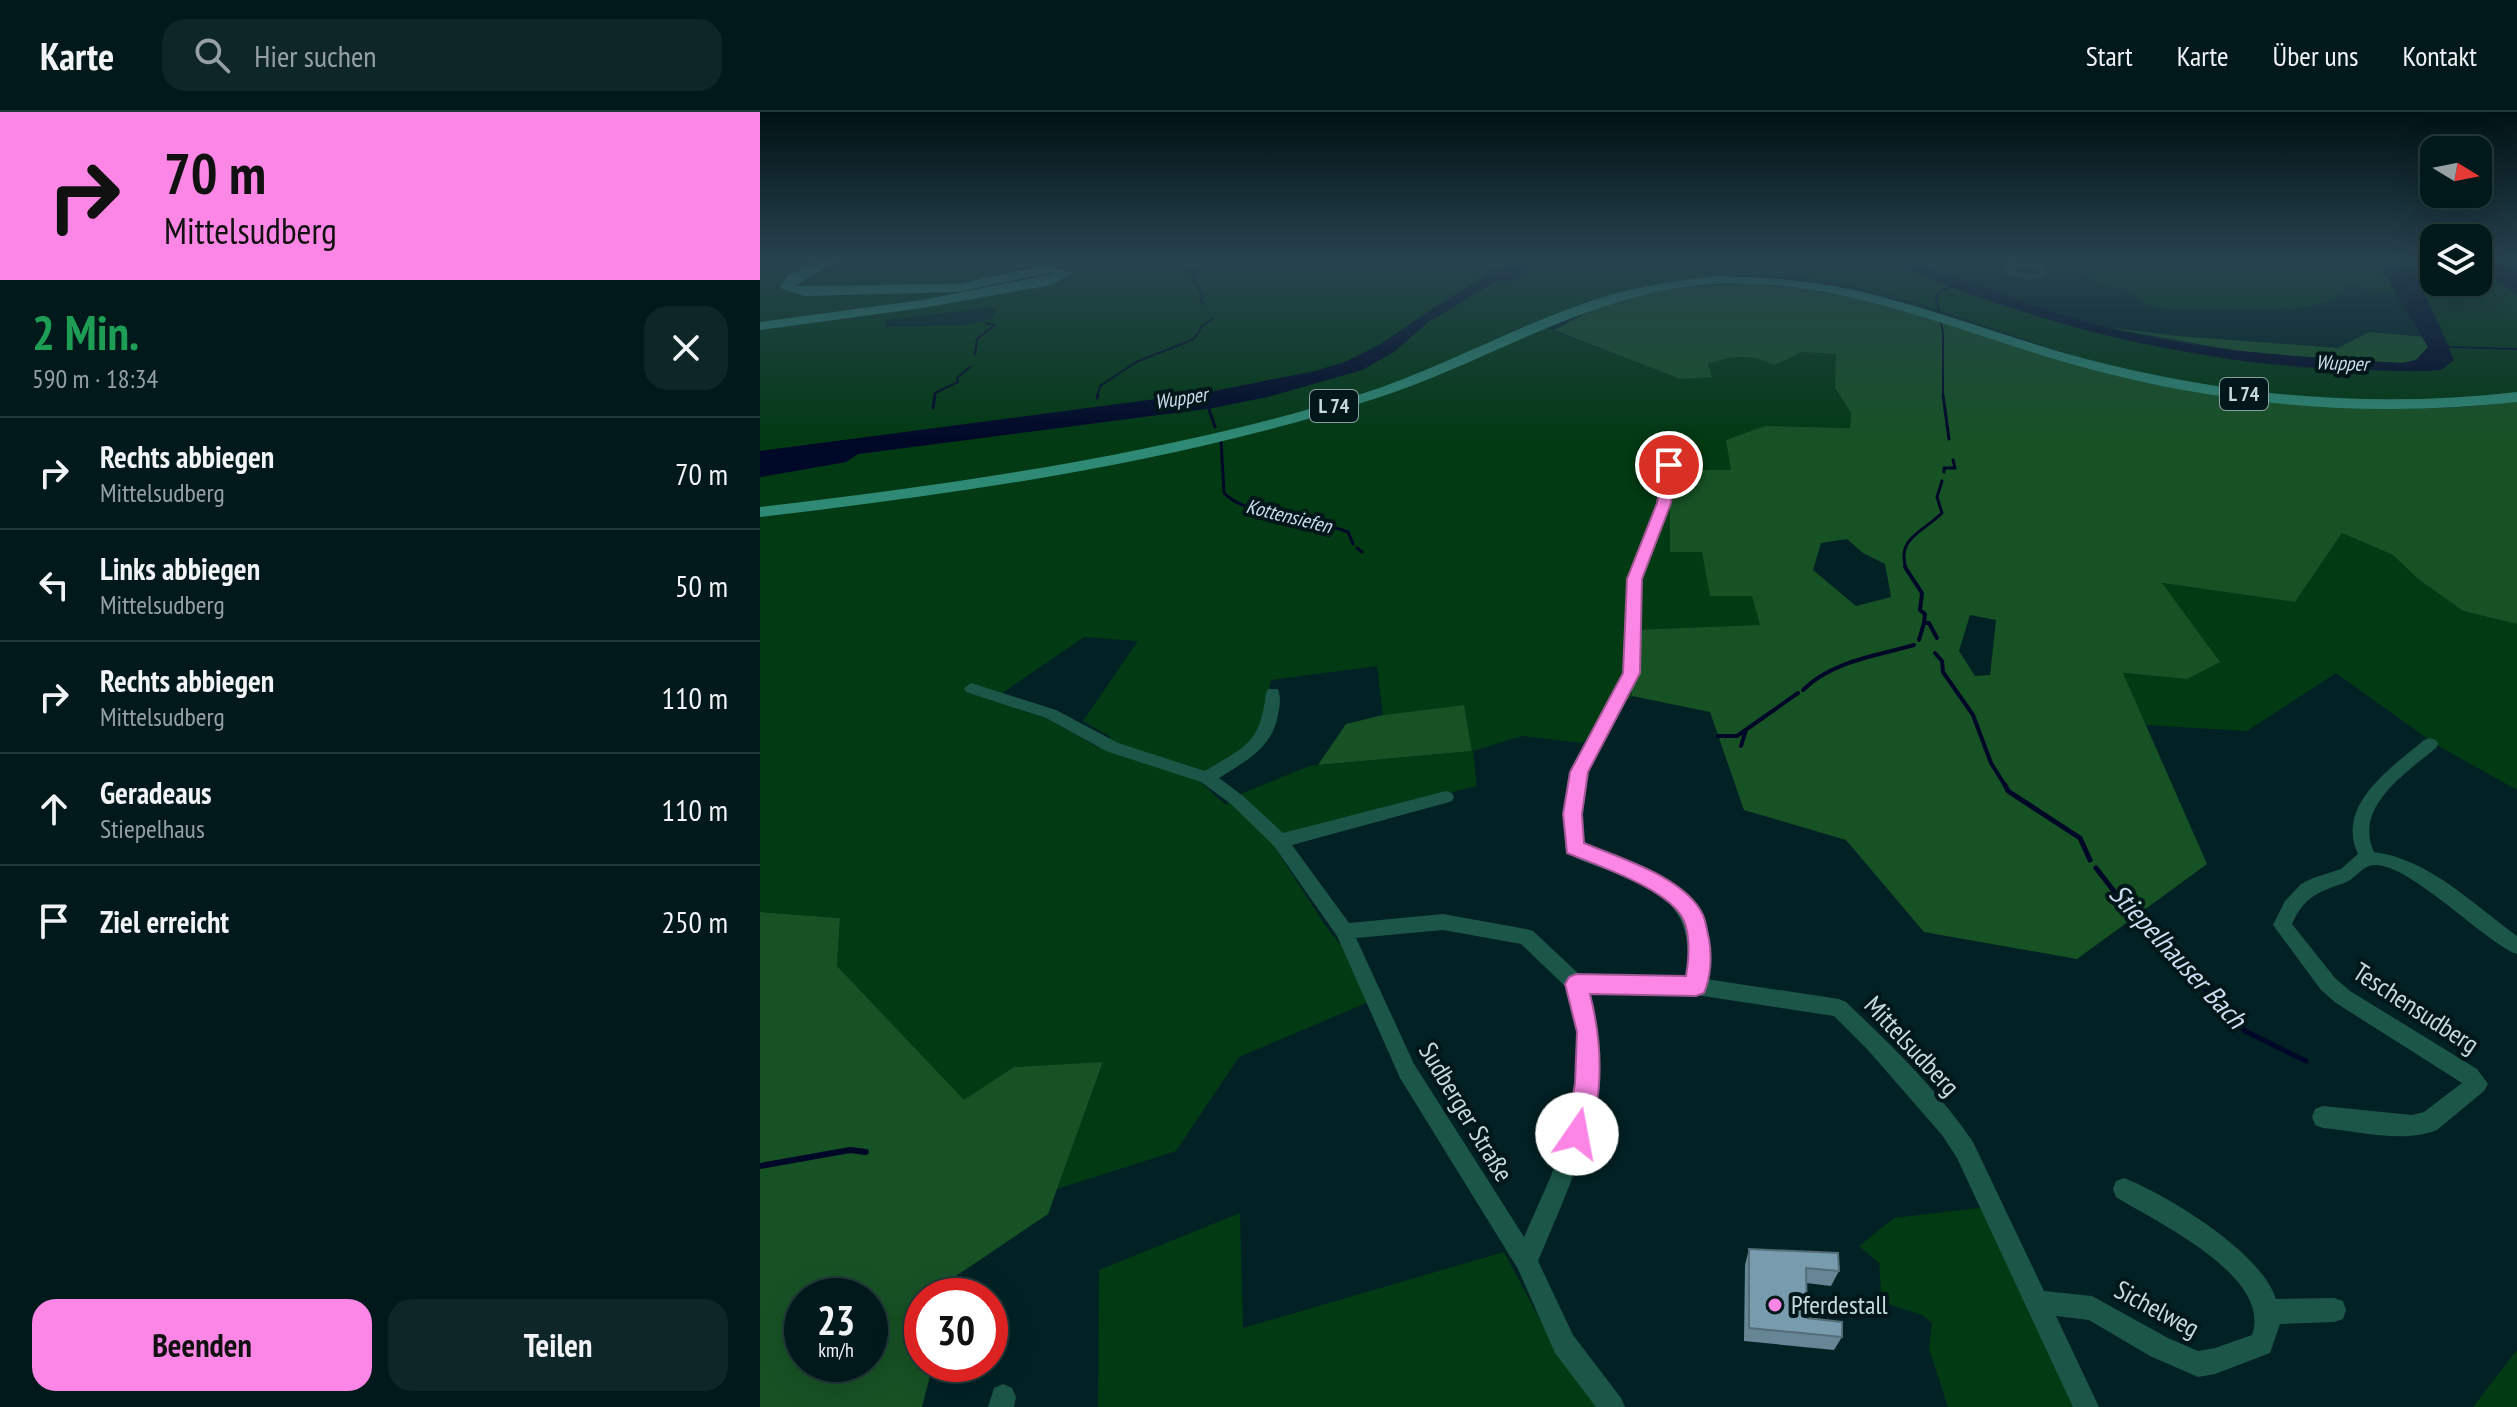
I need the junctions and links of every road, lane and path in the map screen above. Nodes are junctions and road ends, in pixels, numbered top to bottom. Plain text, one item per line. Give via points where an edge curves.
1 (816, 318) edge
2 (1556, 318) edge
3 (1946, 318) edge
4 (760, 326) edge
5 (2517, 397) edge
6 (1675, 452) dead end
7 (760, 512) edge
8 (971, 688) dead end
9 (1273, 693) dead end
10 (2430, 744) dead end
11 (1207, 778) junction
12 (1446, 797) dead end
13 (1280, 841) junction
14 (2368, 857) junction
15 (1344, 931) junction
16 (2517, 946) edge
17 (1576, 984) junction
18 (1696, 986) junction
19 (2323, 1117) dead end
20 (2124, 1189) dead end
21 (1526, 1261) junction
22 (2036, 1302) junction
23 (2334, 1310) dead end
24 (2269, 1312) junction
25 (1612, 1407) edge
26 (2086, 1407) edge

1 - 4 main road
2 - 7 main road, L 74 via 1408,384 1288,419 1023,475
3 - 5 main road, L 74 via 2113,370 2272,398 2409,405
6 - 18 street via 1664,503 1634,579 1632,673 1579,772 1574,847 1643,876 1687,908 1701,953
8 - 11 street, Sudberger Straße via 1051,714 1112,747
9 - 11 street via 1263,740
10 - 14 street via 2364,807 2358,844
11 - 13 street, Sudberger Straße
12 - 13 street
13 - 15 street, Sudberger Straße
14 - 16 street via 2425,880
14 - 19 street, Teschensudberg via 2352,874 2310,888 2286,913 2282,925 2343,997 2477,1084 2429,1122 2412,1126
15 - 17 street via 1443,922 1526,937
15 - 21 street, Sudberger Straße via 1407,1071
17 - 18 street, Mittelsudberg
17 - 21 street via 1589,1032 1583,1114
18 - 22 street, Mittelsudberg via 1839,1008 1950,1127
20 - 24 street via 2242,1266
21 - 25 street, Sudberger Straße via 1564,1344
22 - 24 street, Sichelweg via 2092,1308 2198,1364 2261,1344
22 - 26 street, Mittelsudberg
23 - 24 street

